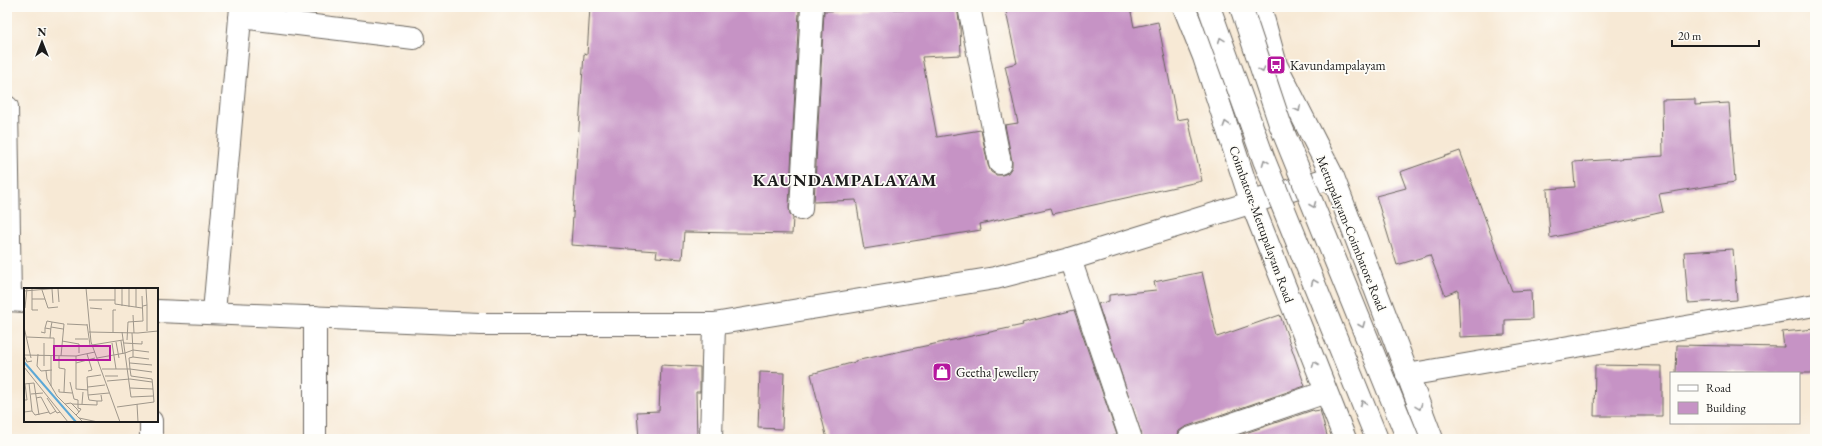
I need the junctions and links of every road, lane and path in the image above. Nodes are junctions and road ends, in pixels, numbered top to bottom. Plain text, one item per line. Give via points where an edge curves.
1 (812, 7) edge
2 (969, 7) edge
3 (1184, 7) edge
4 (1209, 7) edge
5 (1241, 7) edge
6 (1260, 7) edge
7 (241, 12) edge
8 (414, 38) dead end
9 (7, 107) edge
10 (1000, 163) dead end
11 (1333, 177) junction
12 (1251, 201) junction
13 (801, 209) dead end
14 (1070, 258) junction
15 (14, 301) edge
16 (1815, 305) edge
17 (158, 311) edge
18 (214, 312) junction
19 (315, 317) junction
20 (714, 324) junction
21 (1407, 374) junction
22 (1326, 392) junction
23 (150, 422) edge
24 (151, 439) edge
25 (315, 439) edge
26 (711, 439) edge
27 (1131, 439) edge
28 (1189, 439) edge
29 (1345, 439) edge
30 (1377, 439) edge
31 (1408, 439) edge
32 (1432, 439) edge

1 - 13 main road
2 - 10 main road
12 -> 3 main road, Coimbatore-Mettupalayam Road via 1204,57
30 -> 4 main road, bridge via 1264,160
5 -> 31 main road, bridge via 1280,124
6 -> 11 main road, Mettupalayam-Coimbatore Road via 1276,65
7 - 8 main road
7 - 18 main road
9 - 15 main road
11 - 12 main road
11 - 21 main road, Mettupalayam-Coimbatore Road
12 - 14 main road
22 -> 12 main road, Coimbatore-Mettupalayam Road
14 - 20 main road via 995,278
14 - 27 main road
16 - 21 main road
17 - 18 main road
18 - 19 main road
19 - 20 main road via 480,324
19 - 25 main road
20 - 26 main road
21 -> 32 main road, Mettupalayam-Coimbatore Road
22 - 28 main road
22 - 29 main road, Coimbatore-Mettupalayam Road
23 - 24 main road

